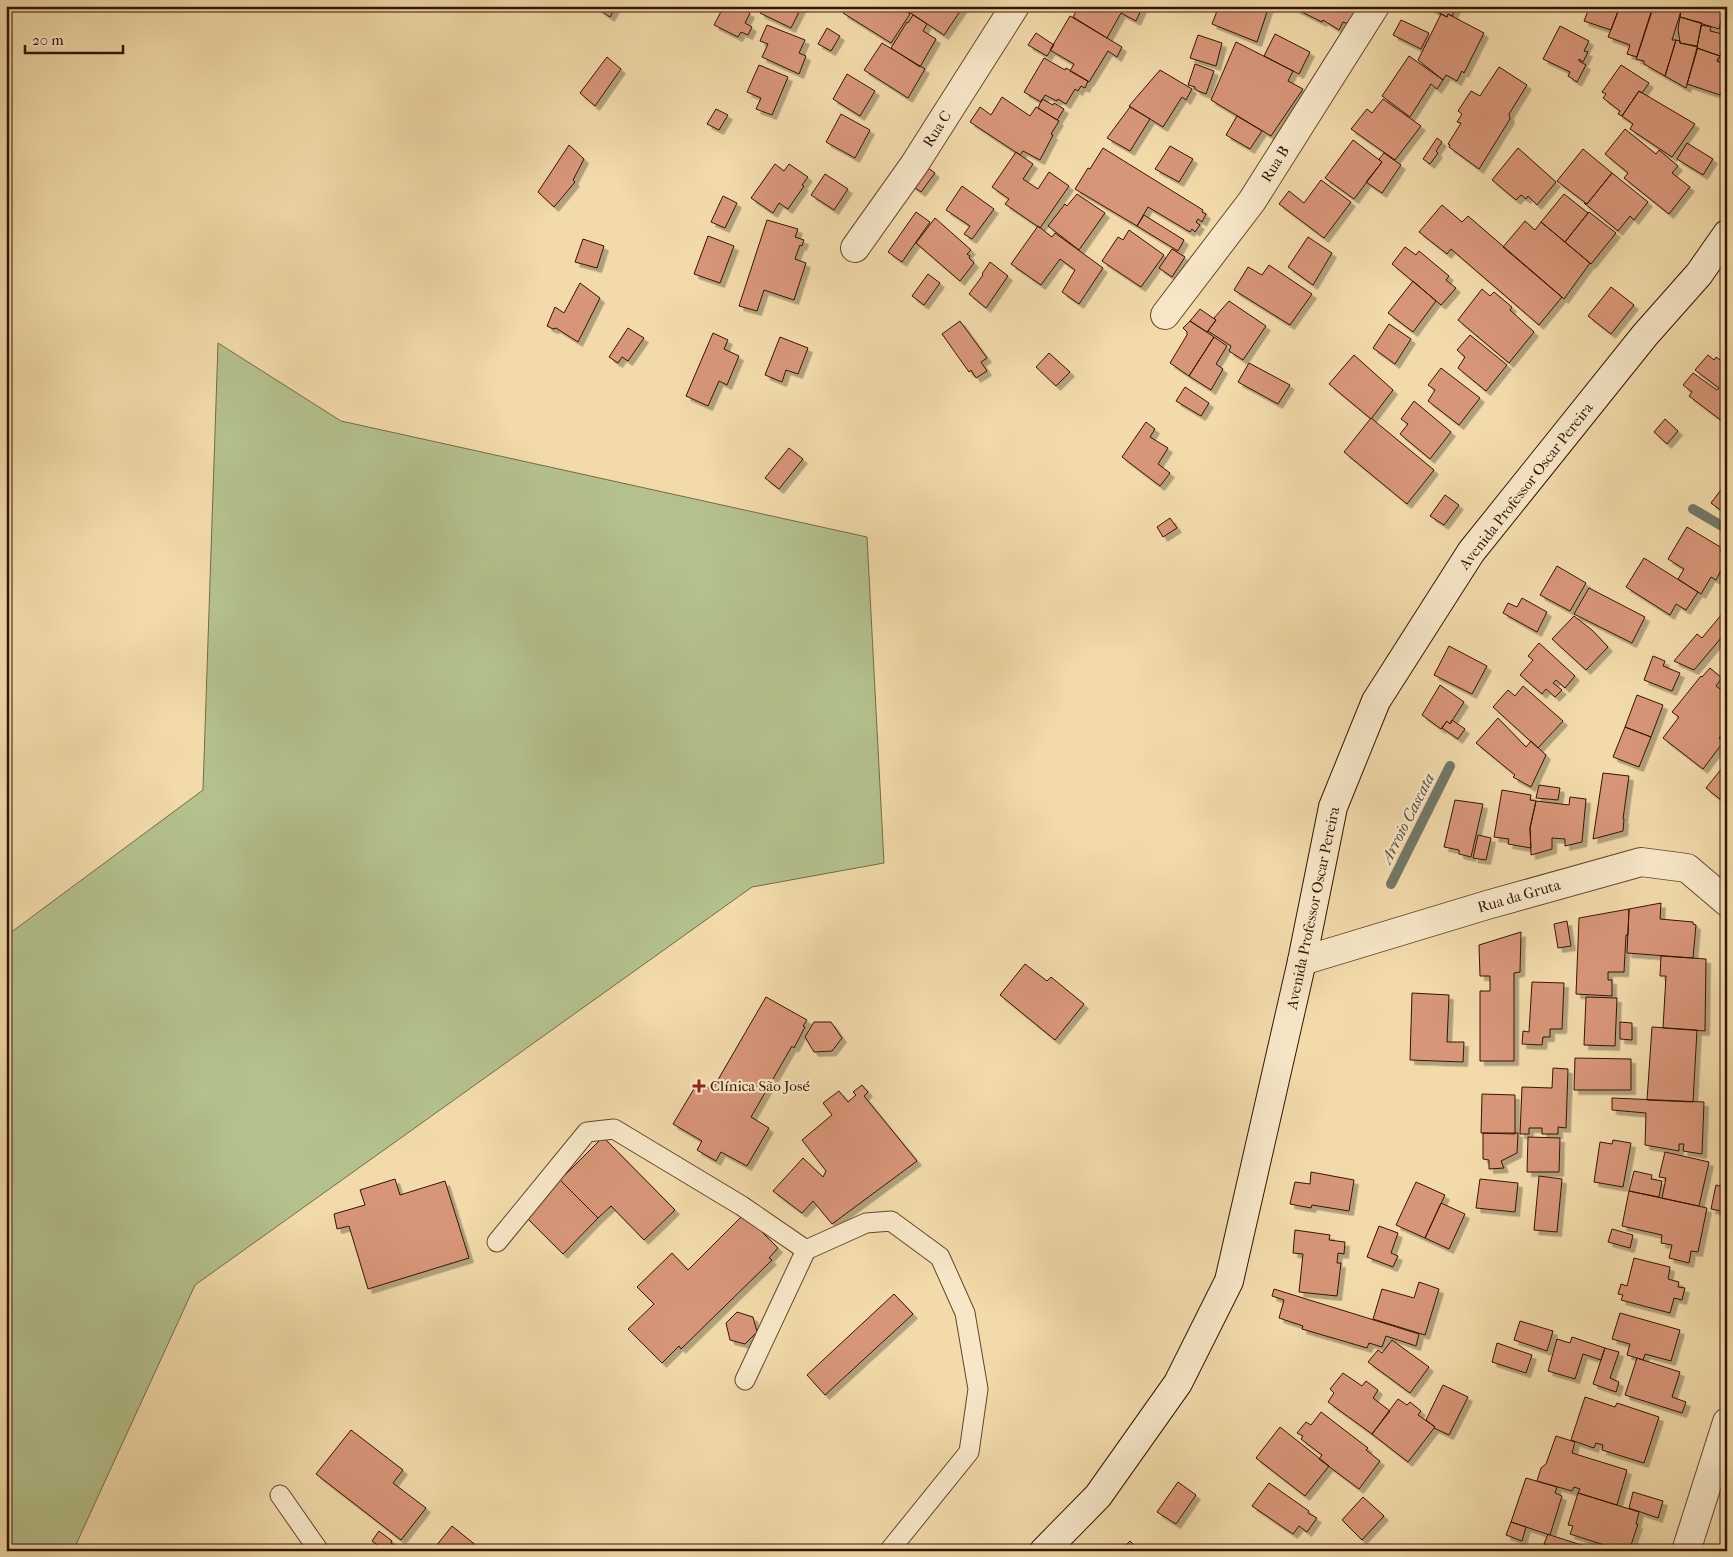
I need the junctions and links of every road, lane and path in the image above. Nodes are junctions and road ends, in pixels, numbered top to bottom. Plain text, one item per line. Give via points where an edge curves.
1 (1015, 6) edge
2 (1375, 6) edge
3 (1727, 234) edge
4 (854, 248) dead end
5 (1165, 315) dead end
6 (1727, 902) edge
7 (1302, 961) junction
8 (497, 1242) dead end
9 (806, 1250) junction
10 (745, 1380) dead end
11 (1727, 1422) edge
12 (280, 1495) dead end
13 (319, 1551) edge
14 (889, 1551) edge
15 (1044, 1551) edge
16 (1686, 1551) edge

1 - 4 main road, Rua C via 914,165
2 - 5 main road, Rua B via 1252,201
3 - 7 main road, Avenida Professor Oscar Pereira via 1471,552 1376,701 1333,807
6 - 7 main road, Rua da Gruta via 1687,868 1641,862
7 - 15 main road, Avenida Professor Oscar Pereira via 1228,1281 1178,1383 1098,1496
8 - 9 lane via 587,1132 614,1129 742,1206
9 - 10 lane
9 - 14 lane via 866,1223 892,1221 940,1257 966,1313 978,1390 969,1452
11 - 16 main road
12 - 13 lane

